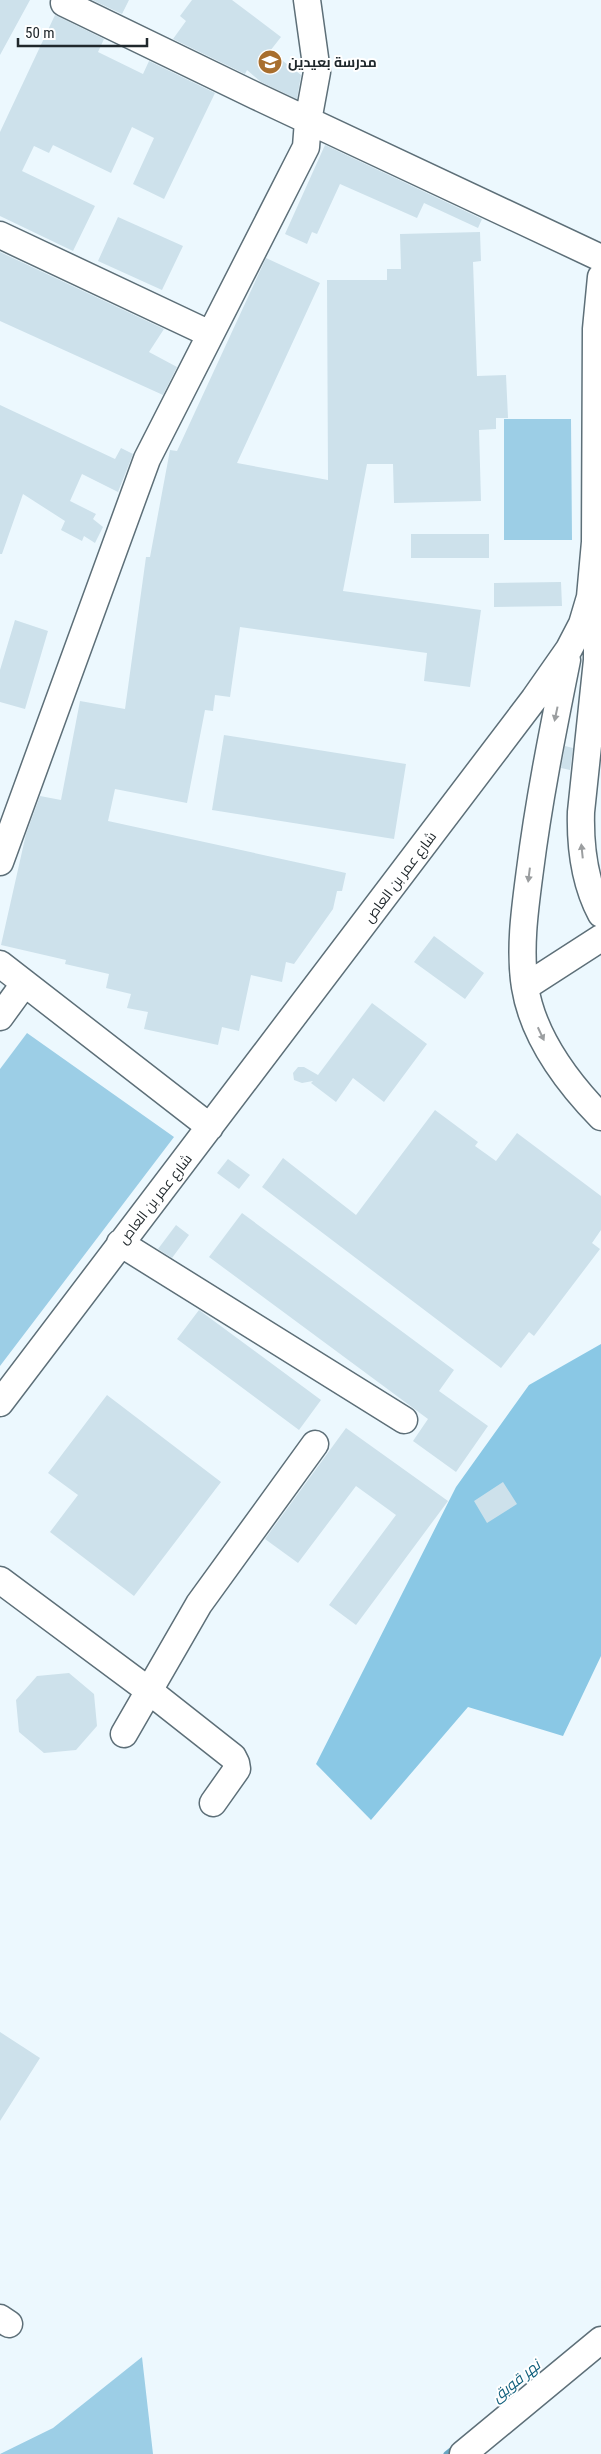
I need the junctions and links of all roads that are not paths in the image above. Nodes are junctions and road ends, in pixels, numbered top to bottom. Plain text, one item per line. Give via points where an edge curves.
1 (307, 0) edge
2 (64, 3) dead end
3 (308, 121) junction
4 (0, 235) edge
5 (601, 258) edge
6 (601, 277) edge
7 (598, 330) edge
8 (210, 334) junction
9 (592, 583) junction
10 (569, 650) junction
11 (0, 862) edge
12 (601, 914) edge
13 (601, 938) edge
14 (0, 964) edge
15 (24, 984) junction
16 (525, 987) junction
17 (0, 1017) edge
18 (601, 1117) edge
19 (210, 1127) junction
20 (120, 1244) junction
21 (0, 1403) edge
22 (404, 1420) dead end
23 (316, 1444) dead end
24 (0, 1580) edge
25 (148, 1690) junction
26 (124, 1734) dead end
27 (213, 1803) dead end
28 (601, 2340) edge
29 (463, 2454) edge

1 - 3 street via 317,72
2 - 3 street
3 - 5 street
3 - 8 street via 306,147
4 - 8 street
6 - 7 street, شارع عمر بن العاص
7 - 9 street, شارع عمر بن العاص
8 - 11 street via 146,459
9 - 10 street, شارع عمر بن العاص via 586,611
12 -> 9 street via 583,861 580,836 598,641
10 -> 16 street via 531,857 523,940
10 - 19 street, شارع عمر بن العاص
13 - 16 street
14 - 15 street
15 - 17 street
15 - 19 street
16 -> 18 street via 541,1035 573,1084
19 - 20 street, شارع عمر بن العاص
20 - 21 street, شارع عمر بن العاص
20 - 22 street
23 - 25 street via 199,1604
24 - 25 street
25 - 26 street
25 - 27 street via 236,1762 234,1775
28 - 29 street

